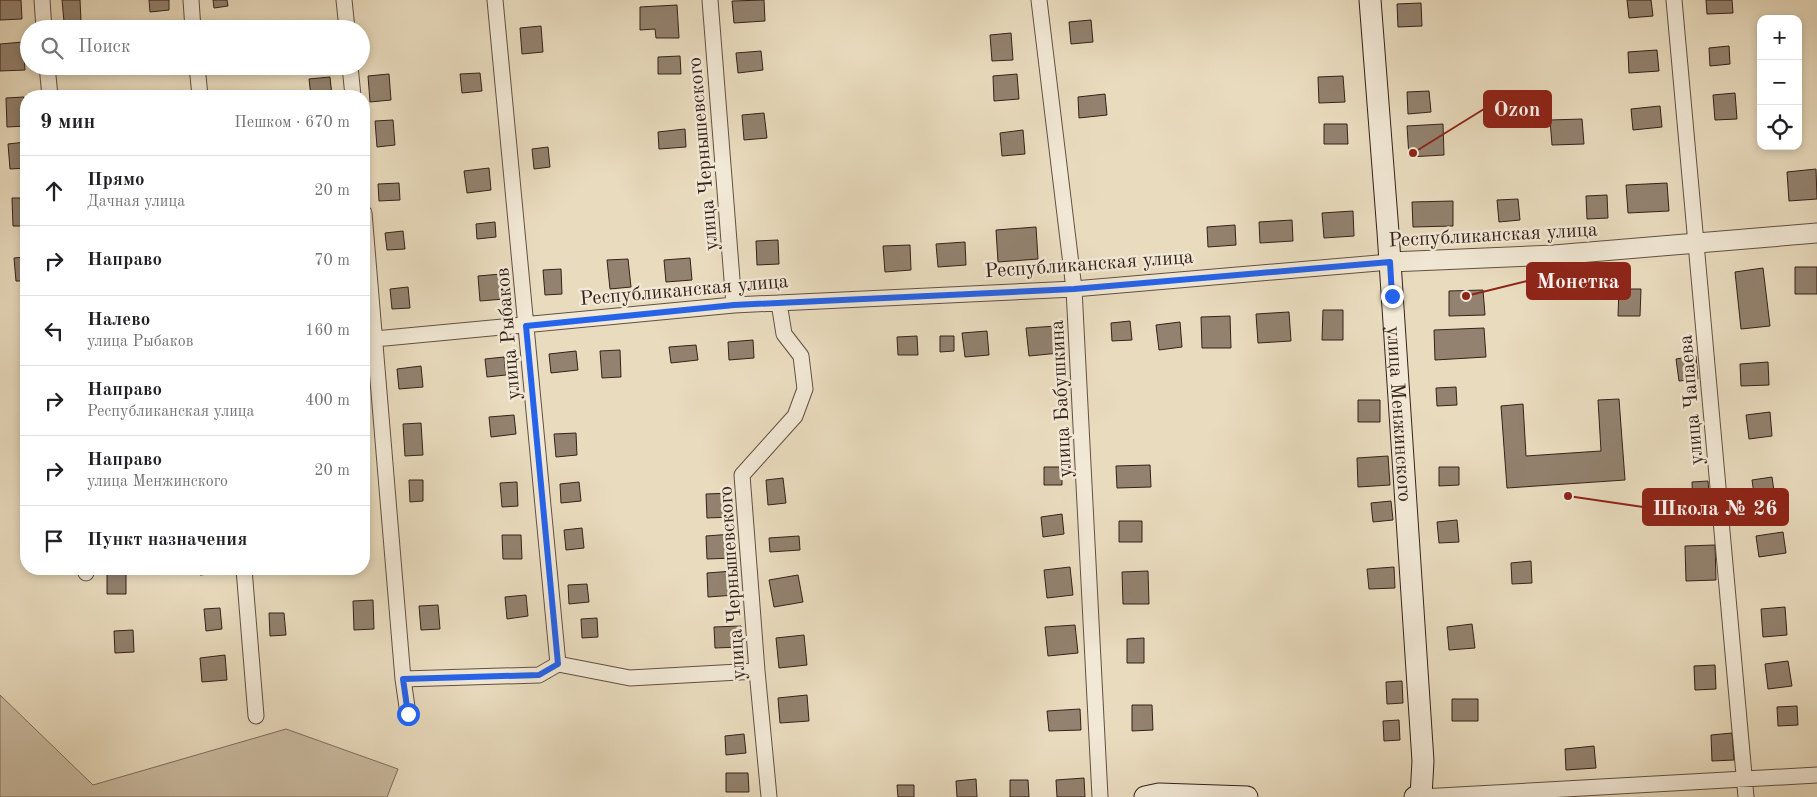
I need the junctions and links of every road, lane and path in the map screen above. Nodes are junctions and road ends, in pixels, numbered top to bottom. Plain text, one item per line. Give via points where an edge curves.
1 (42, 0) edge
2 (191, 0) edge
3 (344, 0) edge
4 (495, 0) edge
5 (710, 0) edge
6 (1039, 0) edge
7 (1370, 0) edge
8 (1674, 0) edge
9 (43, 20) edge
10 (193, 20) edge
11 (346, 20) edge
12 (49, 75) edge
13 (198, 75) edge
14 (351, 75) edge
15 (50, 90) edge
16 (199, 90) edge
17 (352, 90) edge
18 (1817, 233) edge
19 (1696, 244) junction
20 (1390, 262) junction
21 (1074, 289) junction
22 (779, 303) junction
23 (734, 305) junction
24 (526, 326) junction
25 (370, 339) edge
26 (370, 349) edge
27 (244, 575) edge
28 (558, 664) junction
29 (757, 671) junction
30 (403, 679) junction
31 (408, 714) dead end
32 (256, 716) dead end
33 (1817, 775) edge
34 (1744, 780) junction
35 (769, 797) edge
36 (1100, 797) edge
37 (1145, 797) edge
38 (1248, 797) edge
39 (1419, 797) edge
40 (1746, 797) edge

1 - 9 street
2 - 10 street
3 - 11 street
4 - 24 street, улица Рыбаков
5 - 23 street, улица Чернышевского
6 - 21 street, улица Бабушкина
7 - 20 main road, улица Менжинского
8 - 19 street, улица Чапаева
12 - 15 street
13 - 16 street
14 - 17 street
18 - 19 street, Республиканская улица
19 - 20 street, Республиканская улица via 1554,255
19 - 34 street, улица Чапаева
20 - 21 street, Республиканская улица
20 - 39 main road, улица Менжинского via 1423,761
21 - 22 street, Республиканская улица
21 - 36 street, улица Бабушкина
22 - 23 street, Республиканская улица
22 - 29 street, улица Чернышевского via 784,334 801,356 805,389 795,416 742,475
23 - 24 street, Республиканская улица
24 - 25 street, Республиканская улица
24 - 28 street, улица Рыбаков
26 - 30 street
27 - 32 street
28 - 29 street via 630,678
28 - 30 street via 539,675
29 - 35 street, улица Чернышевского
30 - 31 street
33 - 34 street
34 - 39 street
34 - 40 street, улица Чапаева
37 - 38 main road via 1159,794

